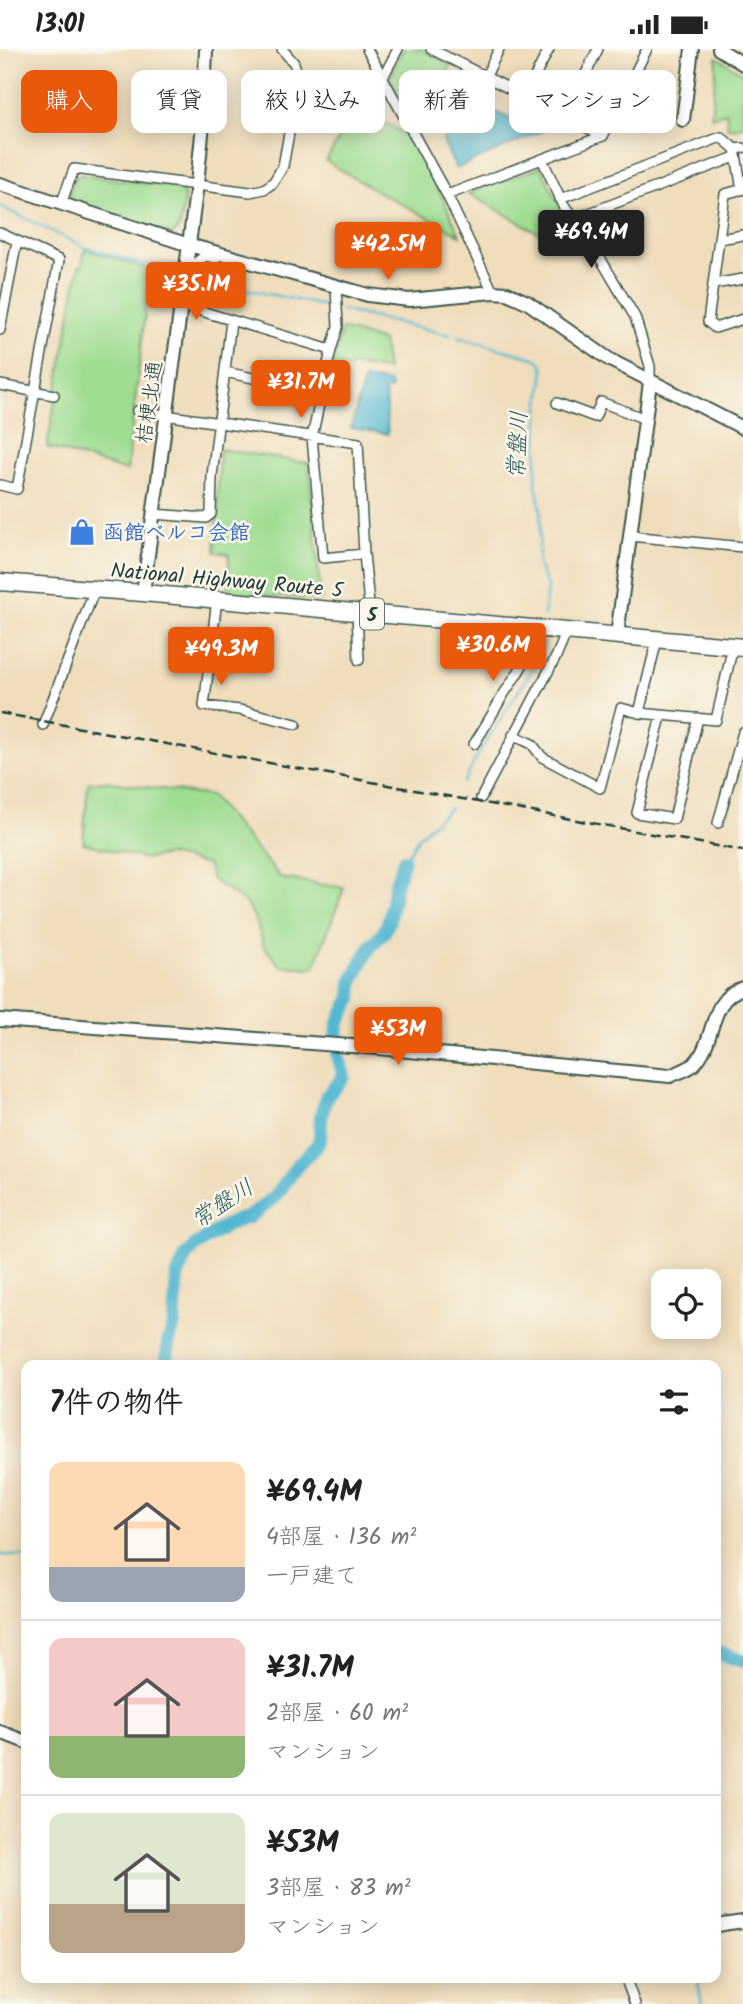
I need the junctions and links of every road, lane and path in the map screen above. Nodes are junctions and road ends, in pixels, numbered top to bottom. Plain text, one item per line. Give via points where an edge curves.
1 (206, 49) edge
2 (282, 49) edge
3 (367, 49) edge
4 (398, 49) edge
5 (431, 49) edge
6 (499, 49) edge
7 (549, 49) edge
8 (598, 49) edge
9 (646, 49) edge
10 (692, 49) edge
11 (719, 49) edge
12 (447, 53) edge
13 (743, 64) edge
14 (378, 70) edge
15 (476, 70) edge
16 (489, 70) edge
17 (538, 70) edge
18 (588, 70) edge
19 (385, 73) edge
20 (385, 84) edge
21 (683, 120) dead end
22 (597, 133) edge
23 (603, 136) junction
24 (738, 151) edge
25 (542, 159) junction
26 (0, 184) edge
27 (197, 184) junction
28 (742, 190) edge
29 (447, 195) junction
30 (560, 199) junction
31 (61, 204) junction
32 (574, 219) junction
33 (0, 233) edge
34 (743, 235) edge
35 (719, 239) junction
36 (17, 241) junction
37 (190, 245) junction
38 (743, 279) edge
39 (714, 284) junction
40 (336, 289) junction
41 (493, 292) junction
42 (186, 304) junction
43 (743, 319) edge
44 (231, 321) junction
45 (0, 330) edge
46 (331, 350) junction
47 (225, 372) junction
48 (650, 382) junction
49 (0, 385) edge
50 (34, 391) junction
51 (322, 393) junction
52 (54, 395) dead end
53 (557, 403) dead end
54 (137, 411) dead end
55 (167, 416) junction
56 (645, 419) junction
57 (218, 423) junction
58 (743, 428) edge
59 (312, 437) junction
60 (0, 485) edge
61 (153, 514) junction
62 (630, 536) junction
63 (743, 547) edge
64 (364, 554) junction
65 (0, 582) edge
66 (95, 589) junction
67 (143, 593) junction
68 (217, 600) junction
69 (363, 613) junction
70 (532, 628) junction
71 (567, 631) junction
72 (617, 636) junction
73 (657, 640) junction
74 (738, 647) edge
75 (359, 660) dead end
76 (639, 713) junction
77 (661, 716) junction
78 (698, 718) junction
79 (296, 724) dead end
80 (43, 725) dead end
81 (743, 732) edge
82 (513, 735) junction
83 (474, 744) dead end
84 (481, 798) dead end
85 (718, 823) dead end
86 (743, 988) edge
87 (0, 1020) edge
88 (0, 1732) edge
89 (21, 1740) edge
90 (743, 1921) edge
91 (721, 1924) edge
92 (627, 1983) edge
93 (635, 2004) edge

1 - 27 street, 桔梗北通
2 - 27 street via 294,63 299,79 280,175 258,191
3 - 14 street
4 - 19 street
5 - 12 street
6 - 16 street
7 - 17 street
8 - 18 street
9 - 23 street
10 - 21 street
11 - 13 street
12 - 15 street
20 - 29 street
22 - 23 street
23 - 25 street
24 - 28 street
24 - 30 street via 722,137
24 - 32 street
25 - 29 street
25 - 30 street
26 - 31 street
27 - 31 street via 74,169
27 - 37 street, 桔梗北通
28 - 35 street via 725,194
29 - 41 street
30 - 32 street
31 - 37 street
32 - 48 street via 635,317
33 - 36 street
34 - 35 street
35 - 39 street
36 - 45 street
36 - 50 street via 59,260
37 - 40 street
37 - 42 street, 桔梗北通
38 - 39 street
39 - 43 street via 708,322 715,328
40 - 41 street via 409,300
40 - 42 street via 205,256 194,264
40 - 46 street via 338,327
41 - 48 street via 527,302 591,348
42 - 44 street
42 - 55 street, 桔梗北通
44 - 46 street
44 - 47 street
46 - 51 street
47 - 51 street
47 - 57 street
48 - 56 street
48 - 58 street
49 - 50 street
50 - 52 street
50 - 60 street via 17,489
51 - 59 street
53 - 56 street via 595,418 601,402
54 - 55 street
55 - 57 street
55 - 61 street, 桔梗北通
56 - 62 street
57 - 59 street
57 - 61 street via 211,514 206,519
59 - 64 street via 358,443
59 - 64 street via 323,558
61 - 67 street, 桔梗北通
62 - 63 street
62 - 72 street
64 - 69 street
65 - 66 highway, National Highway Route 5 / 5
66 - 67 highway, National Highway Route 5 / 5
66 - 80 street
67 - 68 highway, National Highway Route 5 / 5
68 - 69 highway, National Highway Route 5 / 5
68 - 79 street via 204,706
69 - 70 highway, National Highway Route 5 / 5
69 - 75 street
70 - 71 highway, National Highway Route 5 / 5
70 - 83 street via 525,663
71 - 72 highway, National Highway Route 5 / 5
71 - 82 street
72 - 73 highway, National Highway Route 5 / 5
73 - 74 highway, National Highway Route 5 / 5
73 - 76 street
74 - 78 street via 716,720
76 - 77 street
76 - 82 street via 621,708 600,788 542,757 532,744
77 - 78 street
77 - 78 street via 637,813 674,819
81 - 85 street
82 - 84 street
86 - 87 street via 724,998 696,1062 670,1076
88 - 89 street
90 - 91 street
92 - 93 street

